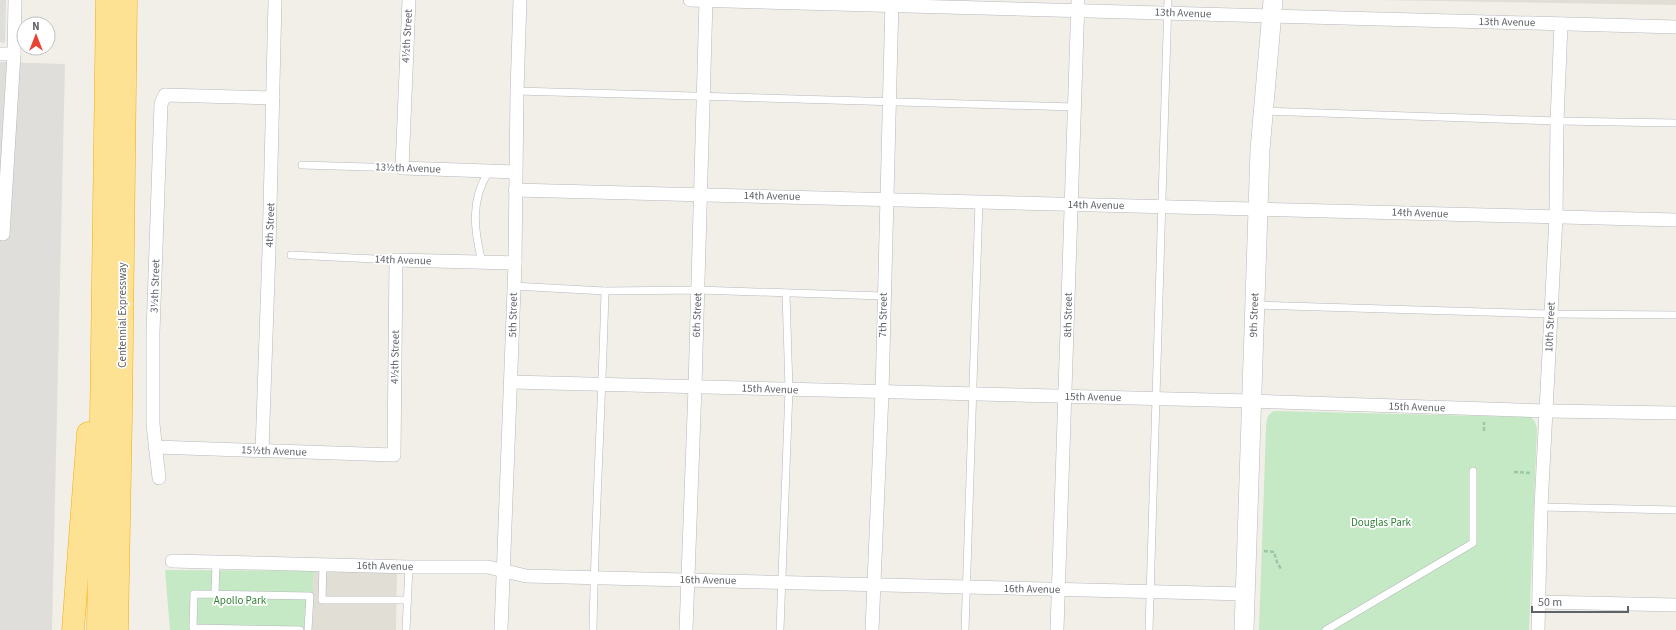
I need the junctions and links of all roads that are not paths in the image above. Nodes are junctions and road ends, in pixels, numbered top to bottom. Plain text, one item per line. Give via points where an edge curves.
1 (15, 0) edge
2 (108, 0) edge
3 (126, 0) edge
4 (275, 0) edge
5 (409, 0) edge
6 (520, 0) edge
7 (690, 0) edge
8 (706, 0) edge
9 (892, 3) edge
10 (1078, 5) edge
11 (1168, 6) edge
12 (1272, 8) edge
13 (1561, 24) junction
14 (1676, 27) edge
15 (0, 54) edge
16 (14, 54) junction
17 (517, 91) junction
18 (703, 97) junction
19 (273, 98) junction
20 (890, 102) junction
21 (1074, 107) junction
22 (1262, 111) junction
23 (1557, 121) junction
24 (1676, 123) edge
25 (302, 165) dead end
26 (402, 168) junction
27 (490, 171) junction
28 (515, 172) junction
29 (515, 190) junction
30 (701, 194) junction
31 (887, 198) junction
32 (979, 201) junction
33 (1070, 204) junction
34 (1162, 206) junction
35 (1257, 208) junction
36 (1556, 217) junction
37 (1676, 220) edge
38 (3, 234) dead end
39 (291, 255) dead end
40 (396, 260) junction
41 (482, 262) junction
42 (514, 263) junction
43 (513, 286) junction
44 (698, 290) junction
45 (605, 292) junction
46 (786, 293) junction
47 (883, 296) junction
48 (1254, 305) junction
49 (103, 309) junction
50 (1550, 314) junction
51 (1676, 316) edge
52 (511, 382) junction
53 (603, 384) junction
54 (695, 386) junction
55 (789, 389) junction
56 (882, 392) junction
57 (972, 394) junction
58 (1066, 397) junction
59 (1155, 398) junction
60 (1251, 401) junction
61 (1546, 411) junction
62 (1676, 413) edge
63 (155, 447) junction
64 (262, 451) junction
65 (394, 455) joint
66 (1473, 470) dead end
67 (159, 478) dead end
68 (120, 486) junction
69 (1542, 507) junction
70 (1676, 510) edge
71 (172, 561) dead end
72 (216, 562) junction
73 (323, 564) junction
74 (409, 567) junction
75 (503, 571) junction
76 (594, 577) junction
77 (688, 579) junction
78 (782, 581) junction
79 (873, 585) junction
80 (966, 587) junction
81 (1058, 590) junction
82 (1150, 591) junction
83 (215, 594) junction
84 (1245, 594) junction
85 (407, 600) junction
86 (1540, 602) junction
87 (1676, 605) edge
88 (73, 630) edge
89 (98, 630) edge
90 (117, 630) edge
91 (129, 630) edge
92 (300, 630) edge
93 (308, 630) edge
94 (406, 630) edge
95 (501, 630) edge
96 (593, 630) edge
97 (686, 630) edge
98 (780, 630) edge
99 (872, 630) edge
100 (965, 630) edge
101 (1057, 630) edge
102 (1148, 630) edge
103 (1244, 630) edge
104 (1326, 630) edge
105 (1538, 630) edge

1 - 16 street
2 - 49 highway, Centennial Expressway
3 - 68 highway, Centennial Expressway
4 - 19 street, 4th Street
5 - 26 street, 4½th Street
6 - 17 street, 5th Street
7 - 8 street, 13th Avenue
8 - 9 street, 13th Avenue
8 - 18 street, 6th Street
9 - 10 street, 13th Avenue
9 - 20 street, 7th Street
10 - 11 street, 13th Avenue
10 - 21 street, 8th Street
11 - 12 street, 13th Avenue
11 - 34 lane
12 - 13 street, 13th Avenue
12 - 22 street, 9th Street
13 - 14 street, 13th Avenue
13 - 23 street, 10th Street
15 - 16 street
16 - 38 street
17 - 18 lane
17 - 28 street, 5th Street
18 - 20 lane
18 - 30 street, 6th Street
19 - 63 street, 3½th Street via 165,95 161,104 154,325
19 - 64 street, 4th Street
20 - 21 lane
20 - 31 street, 7th Street
21 - 33 street, 8th Street
22 - 23 lane
22 - 35 street, 9th Street
23 - 24 lane
23 - 36 street, 10th Street
25 - 26 lane, 13½th Avenue
26 - 27 street, 13½th Avenue
27 - 28 street, 13½th Avenue
27 - 41 lane via 481,183 476,200 476,237
28 - 29 street, 5th Street
29 - 30 street, 14th Avenue
29 - 42 street, 5th Street
30 - 31 street, 14th Avenue
30 - 44 street, 6th Street
31 - 32 street, 14th Avenue
31 - 47 street, 7th Street
32 - 33 street, 14th Avenue
32 - 57 lane
33 - 34 street, 14th Avenue
33 - 58 street, 8th Street
34 - 35 street, 14th Avenue
34 - 59 lane
35 - 36 street, 14th Avenue
35 - 48 street, 9th Street
36 - 37 street, 14th Avenue
36 - 50 street, 10th Street
39 - 40 lane, 14th Avenue
40 - 41 street, 14th Avenue
40 - 65 street, 4½th Street
41 - 42 street, 14th Avenue
42 - 43 street, 5th Street
43 - 45 lane
43 - 52 street, 5th Street
44 - 45 lane
44 - 46 lane
44 - 54 street, 6th Street
45 - 53 lane
46 - 47 lane
46 - 55 lane
47 - 56 street, 7th Street
48 - 50 lane
48 - 60 street, 9th Street
49 - 88 highway via 89,418
49 - 89 highway, Centennial Expressway
50 - 51 lane
50 - 61 street, 10th Street
52 - 53 street, 15th Avenue
52 - 75 street, 5th Street
53 - 54 street, 15th Avenue
53 - 76 lane
54 - 55 street, 15th Avenue
54 - 77 street, 6th Street
55 - 56 street, 15th Avenue
55 - 78 lane
56 - 57 street, 15th Avenue
56 - 79 street, 7th Street
57 - 58 street, 15th Avenue
57 - 80 lane
58 - 59 street, 15th Avenue
58 - 81 street, 8th Street
59 - 60 street, 15th Avenue
59 - 82 lane
60 - 61 street, 15th Avenue
60 - 84 street, 9th Street
61 - 62 street, 15th Avenue
61 - 69 street, 10th Street
63 - 64 street, 15½th Avenue
63 - 67 street, 3½th Street
64 - 65 street, 15½th Avenue
66 - 104 lane via 1473,543
68 - 90 highway, Centennial Expressway
68 - 91 highway
69 - 70 lane
69 - 86 street, 10th Street
71 - 72 street, 16th Avenue
72 - 73 street, 16th Avenue
72 - 83 lane
73 - 74 street, 16th Avenue
73 - 85 lane via 322,600
74 - 75 street, 16th Avenue via 488,567
74 - 85 lane
75 - 76 street, 16th Avenue via 526,576
75 - 95 street, 5th Street
76 - 77 street, 16th Avenue
76 - 96 lane
77 - 78 street, 16th Avenue
77 - 97 street, 6th Street
78 - 79 street, 16th Avenue
78 - 98 lane
79 - 80 street, 16th Avenue
79 - 99 street, 7th Street
80 - 81 street, 16th Avenue
80 - 100 lane
81 - 82 street, 16th Avenue
81 - 101 street, 8th Street
82 - 84 street, 16th Avenue
82 - 102 lane
83 - 92 lane via 194,594 193,628
83 - 93 lane via 310,596
84 - 103 street, 9th Street
85 - 94 lane
86 - 87 street
86 - 105 street, 10th Street

